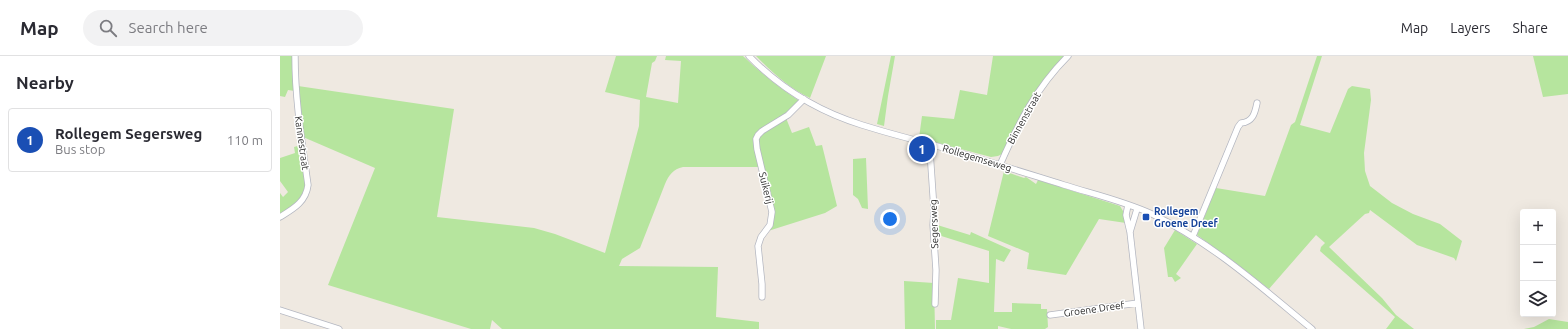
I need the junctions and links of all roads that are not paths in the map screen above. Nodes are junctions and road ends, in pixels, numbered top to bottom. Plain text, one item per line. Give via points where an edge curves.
1 (295, 56) edge
2 (749, 56) edge
3 (1068, 56) edge
4 (804, 99) junction
5 (1257, 103) dead end
6 (932, 145) junction
7 (1000, 165) junction
8 (1128, 205) junction
9 (1137, 208) junction
10 (280, 217) edge
11 (1130, 232) junction
12 (1193, 236) junction
13 (762, 298) dead end
14 (1138, 303) junction
15 (935, 304) dead end
16 (280, 310) edge
17 (1050, 315) dead end
18 (339, 329) edge
19 (1141, 329) edge
20 (1312, 329) edge

1 - 10 street, Kannestraat via 296,101 308,185 305,198
2 - 4 street, Rollegemseweg via 779,82
3 - 7 street, Binnenstraat via 1030,103
4 - 6 street, Rollegemseweg via 861,125
4 - 13 street, Suikerij via 788,115 762,131 756,139 772,212 770,225 758,246
5 - 12 street via 1252,118 1240,125
6 - 7 street, Rollegemseweg
6 - 15 street, Segersweg via 930,151 936,270
7 - 8 street, Rollegemseweg
8 - 9 street, Rollegemseweg
8 - 11 street, Groene Dreef via 1126,215
9 - 11 street, Groene Dreef
9 - 12 street, Rollegemseweg
11 - 14 street, Groene Dreef
12 - 20 street, Rollegemseweg via 1220,254
14 - 17 street, Groene Dreef
14 - 19 street, Groene Dreef
16 - 18 street

